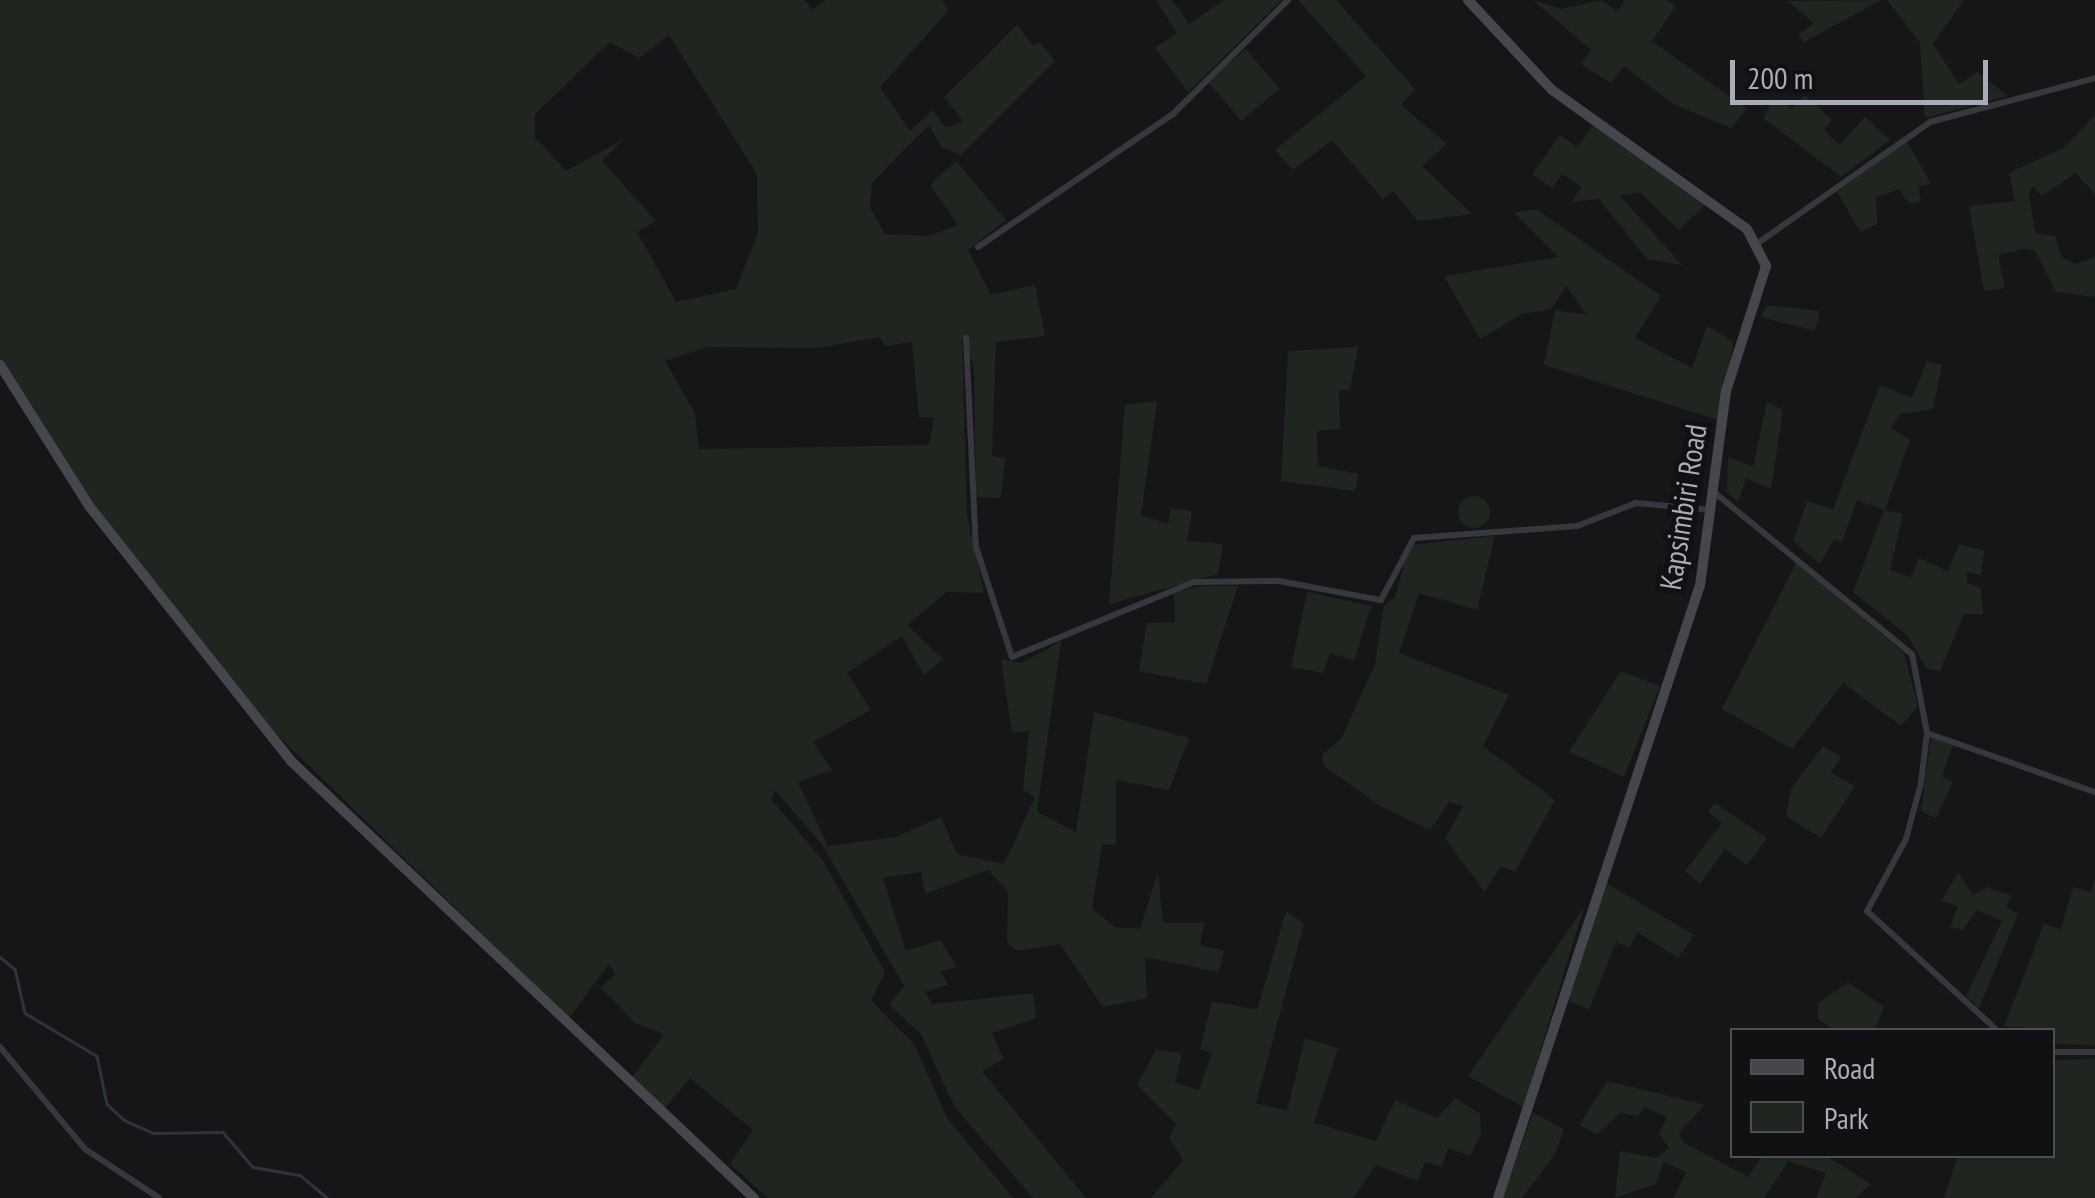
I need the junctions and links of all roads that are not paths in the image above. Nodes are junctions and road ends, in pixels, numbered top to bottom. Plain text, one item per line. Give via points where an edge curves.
1 (1288, 0) edge
2 (1468, 0) edge
3 (2095, 78) edge
4 (1758, 243) junction
5 (978, 247) dead end
6 (966, 338) dead end
7 (0, 365) edge
8 (1715, 493) junction
9 (1714, 510) junction
10 (1927, 733) junction
11 (2095, 792) edge
12 (1995, 1028) edge
13 (0, 1047) edge
14 (2055, 1052) edge
15 (2095, 1052) edge
16 (159, 1198) edge
17 (754, 1198) edge
18 (1498, 1198) edge

1 - 5 street via 1173,114
2 - 4 street via 1537,77
3 - 4 street via 1930,122
4 - 8 street, Kapsimbiri Road via 1766,277 1730,372
6 - 9 street via 976,547 1012,657 1194,582 1279,581 1381,600 1393,590 1405,543 1423,535 1577,526 1636,503
7 - 17 street via 89,506 291,761
8 - 9 street, Kapsimbiri Road
8 - 10 street via 1904,642
9 - 18 street, Kapsimbiri Road via 1691,614
10 - 11 street
10 - 12 street via 1916,811 1867,911
13 - 16 street via 86,1149
14 - 15 street

